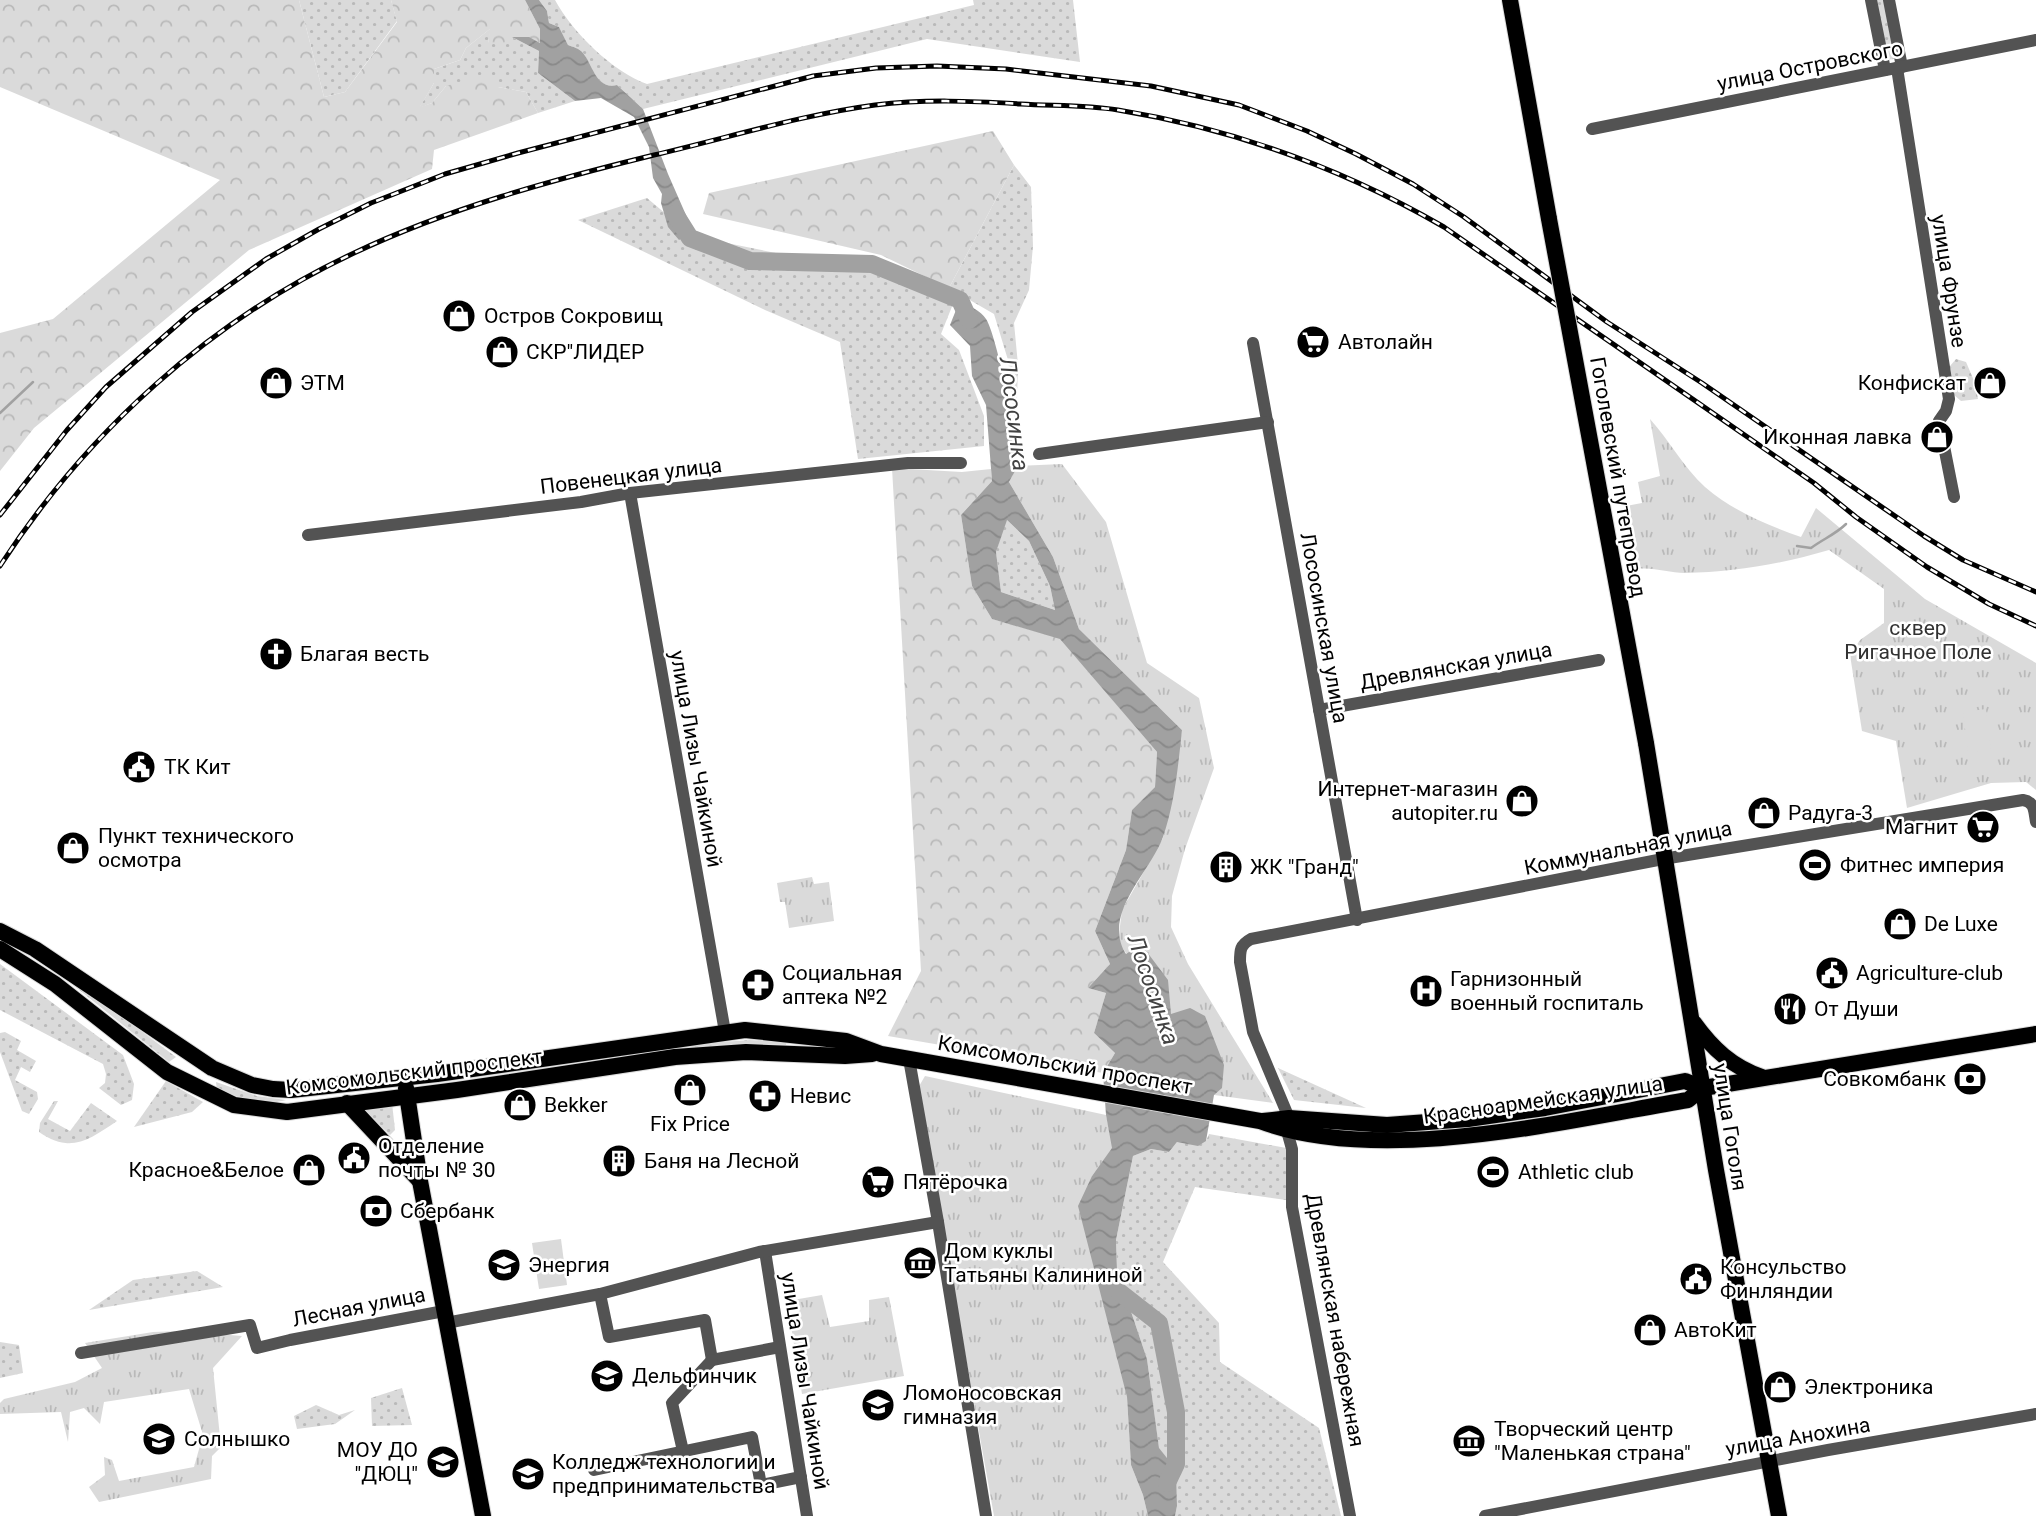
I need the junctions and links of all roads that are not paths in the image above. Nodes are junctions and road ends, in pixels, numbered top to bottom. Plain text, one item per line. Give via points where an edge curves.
1 (1510, 0) edge
2 (1871, 0) edge
3 (1889, 0) edge
4 (2036, 40) edge
5 (1894, 69) junction
6 (1592, 130) dead end
7 (1253, 342) dead end
8 (1268, 422) junction
9 (1039, 454) dead end
10 (961, 463) dead end
11 (630, 493) junction
12 (1954, 497) dead end
13 (308, 535) dead end
14 (1599, 660) dead end
15 (1320, 709) junction
16 (1646, 743) joint
17 (2036, 822) edge
18 (1663, 859) junction
19 (1357, 920) junction
20 (0, 931) edge
21 (1243, 944) joint
22 (0, 949) edge
23 (1690, 1018) junction
24 (725, 1032) junction
25 (2036, 1034) edge
26 (794, 1035) junction
27 (794, 1054) junction
28 (881, 1054) junction
29 (909, 1059) junction
30 (1762, 1077) junction
31 (405, 1078) junction
32 (1703, 1088) junction
33 (407, 1096) junction
34 (347, 1103) junction
35 (1243, 1118) joint
36 (1288, 1124) junction
37 (420, 1181) junction
38 (938, 1222) junction
39 (765, 1251) junction
40 (600, 1294) junction
41 (445, 1317) junction
42 (780, 1347) junction
43 (81, 1353) dead end
44 (712, 1360) junction
45 (2036, 1414) edge
46 (683, 1451) junction
47 (1769, 1461) junction
48 (594, 1470) dead end
49 (801, 1477) junction
50 (484, 1516) edge
51 (807, 1516) edge
52 (986, 1516) edge
53 (1350, 1516) edge
54 (1485, 1516) edge
55 (1779, 1516) edge

1 - 16 main road, Гоголевский путепровод, bridge
2 - 5 street, улица Фрунзе
3 - 5 street, улица Фрунзе
4 - 5 street, улица Островского
5 - 6 street, улица Островского
5 - 12 street, улица Фрунзе via 1949,399 1939,421
7 - 8 street, Лососинская улица
8 - 9 street
8 - 15 street, Лососинская улица
10 - 11 street, Повенецкая улица via 908,463
11 - 13 street, Повенецкая улица
11 - 24 street, улица Лизы Чайкиной
14 - 15 street, Древлянская улица
15 - 19 street, Лососинская улица
16 - 18 main road, улица Гоголя
17 - 18 street, Коммунальная улица via 2034,805 2023,800
18 - 19 street, Коммунальная улица
18 - 23 main road, улица Гоголя
19 - 21 street, Коммунальная улица
20 - 31 main road, Комсомольский проспект via 233,1078 273,1090 291,1090
21 - 36 street, Древлянская набережная via 1240,962 1254,1032
22 - 34 main road, Комсомольский проспект via 55,984 167,1072 211,1095 234,1105 287,1112
23 - 30 main road via 1721,1055
23 - 32 main road, улица Гоголя
24 - 26 main road, Комсомольский проспект
24 - 31 main road, Комсомольский проспект
25 - 30 main road, Красноармейская улица
26 - 27 street
26 - 28 main road, Комсомольский проспект via 846,1041
27 - 28 main road, Комсомольский проспект
27 - 33 main road, Комсомольский проспект via 675,1057
28 - 29 main road, Комсомольский проспект
29 - 35 main road, Комсомольский проспект
29 - 38 street
30 - 32 main road, Красноармейская улица
31 - 33 main road
32 - 36 main road, Красноармейская улица via 1688,1100 1469,1134 1340,1138
32 - 47 main road, улица Гоголя
33 - 34 main road, Комсомольский проспект
33 - 37 main road
34 - 37 main road
35 - 36 main road, Красноармейская улица
36 - 53 street, Древлянская набережная via 1292,1207
37 - 41 main road
38 - 39 street, Лесная улица
38 - 52 street
39 - 40 street, Лесная улица
39 - 42 street, улица Лизы Чайкиной
40 - 41 street, Лесная улица
40 - 44 street via 609,1337 705,1320
41 - 43 street, Лесная улица via 257,1348 250,1325
41 - 50 main road
42 - 44 street
42 - 49 street, улица Лизы Чайкиной
44 - 46 street via 672,1404
45 - 47 street, улица Анохина
46 - 48 street
46 - 49 street via 752,1437 761,1485
47 - 54 street, улица Анохина
47 - 55 main road, улица Гоголя
49 - 51 street, улица Лизы Чайкиной

